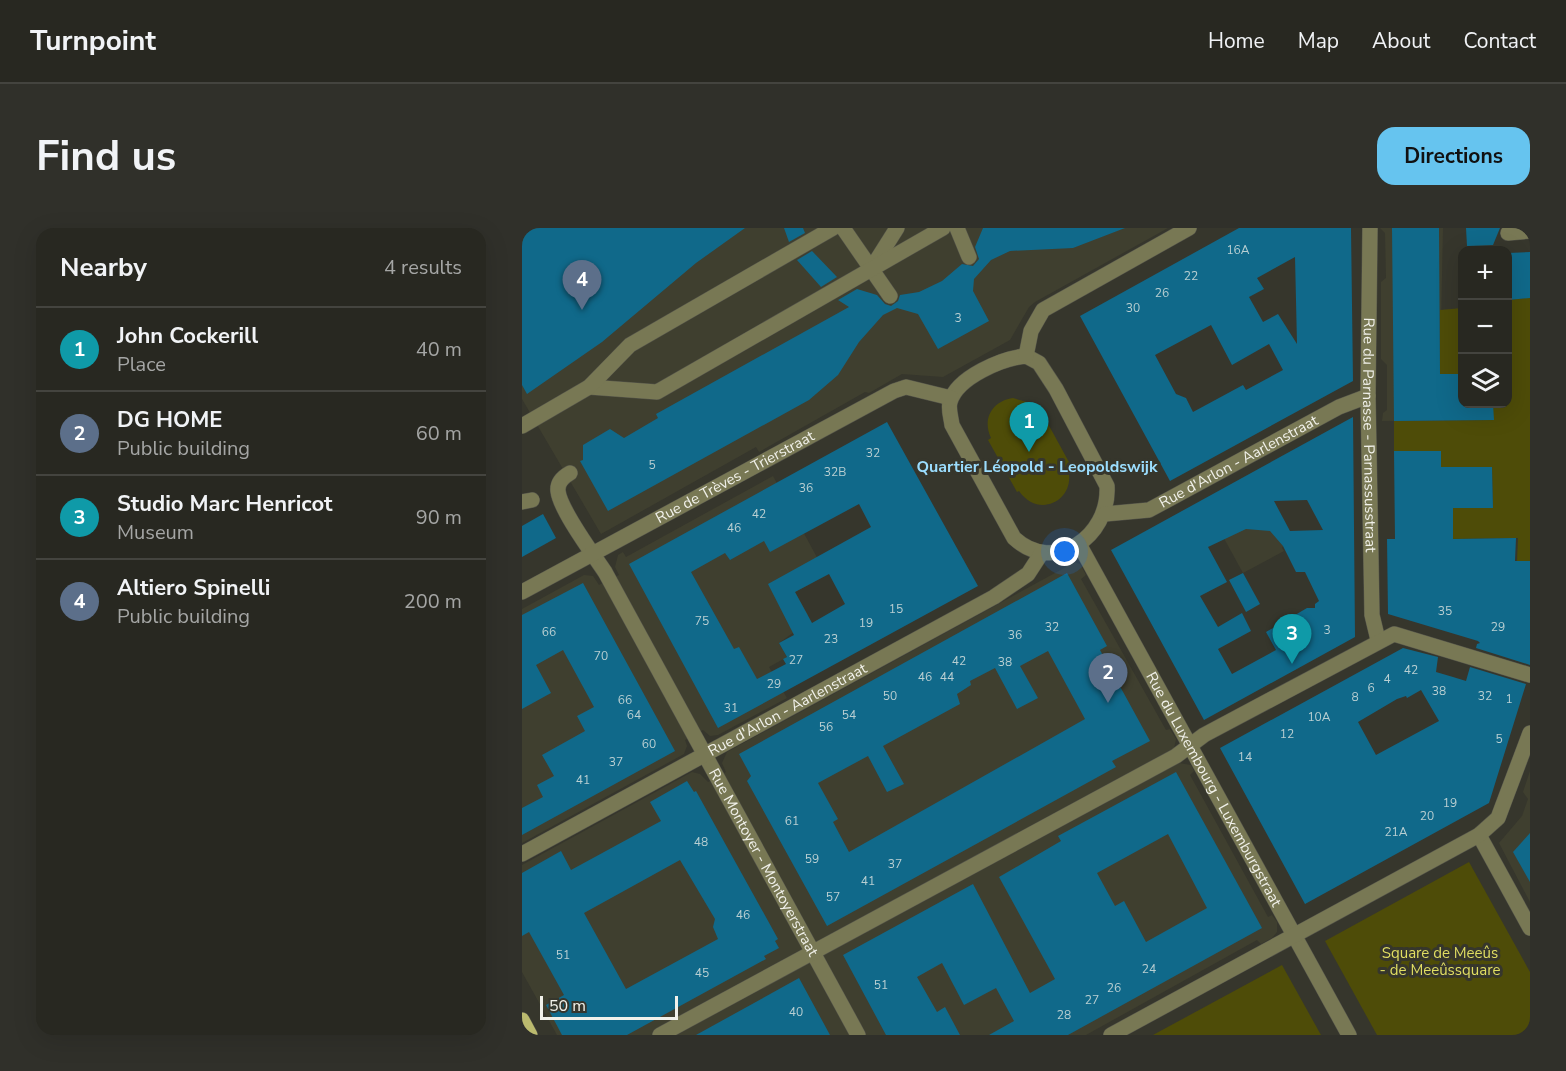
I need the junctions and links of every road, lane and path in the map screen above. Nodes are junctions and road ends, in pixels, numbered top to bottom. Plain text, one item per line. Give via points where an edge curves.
1 (832, 228) edge
2 (843, 228) edge
3 (897, 228) edge
4 (943, 228) edge
5 (957, 228) edge
6 (1190, 228) edge
7 (1370, 228) edge
8 (1530, 231) edge
9 (1508, 233) dead end
10 (969, 257) dead end
11 (871, 269) junction
12 (890, 296) dead end
13 (1026, 356) junction
14 (589, 387) junction
15 (1368, 396) junction
16 (951, 398) junction
17 (522, 426) edge
18 (570, 473) dead end
19 (1105, 514) junction
20 (1079, 544) junction
21 (593, 554) junction
22 (1041, 554) junction
23 (522, 592) edge
24 (1378, 640) junction
25 (1530, 675) edge
26 (1530, 733) edge
27 (1190, 746) junction
28 (704, 754) junction
29 (1479, 835) junction
30 (522, 854) edge
31 (1530, 928) edge
32 (1294, 935) junction
33 (813, 952) junction
34 (522, 1020) edge
35 (530, 1035) edge
36 (660, 1035) edge
37 (858, 1035) edge
38 (1111, 1035) edge
39 (1349, 1035) edge

1 - 14 street via 630,345
2 - 11 street
3 - 11 street
4 - 11 street
5 - 10 street
6 - 13 street via 1043,310 1031,331
7 - 15 street, Rue du Parnasse - Parnassusstraat
8 - 9 street
11 - 12 street
11 - 14 street via 657,392
13 - 16 street via 1007,358 985,369
13 - 19 street via 1039,363 1094,458 1107,486
14 - 17 street
15 - 19 street, Rue d'Arlon - Aarlenstraat via 1339,407 1149,510
15 - 24 street, Rue du Parnasse - Parnassusstraat via 1372,615
16 - 21 street, Rue de Trèves - Trierstraat via 906,387 894,391
16 - 22 street via 952,425 1014,538
18 - 21 street, Rue Montoyer - Montoyerstraat via 559,482 557,490
19 - 20 street
20 - 22 street
20 - 27 street, Rue du Luxembourg - Luxemburgstraat
21 - 23 street, Rue de Trèves - Trierstraat
21 - 28 street, Rue Montoyer - Montoyerstraat
22 - 28 street, Rue d'Arlon - Aarlenstraat via 1028,574 994,597
24 - 25 street via 1398,634
24 - 27 street
26 - 29 street via 1498,819
27 - 32 street, Rue du Luxembourg - Luxemburgstraat
27 - 33 street
28 - 30 street, Rue d'Arlon - Aarlenstraat
28 - 33 street, Rue Montoyer - Montoyerstraat
29 - 31 street
29 - 32 street
32 - 38 street
32 - 39 street, Rue du Luxembourg - Luxemburgstraat
33 - 36 street
33 - 37 street, Rue Montoyer - Montoyerstraat
34 - 35 main road

